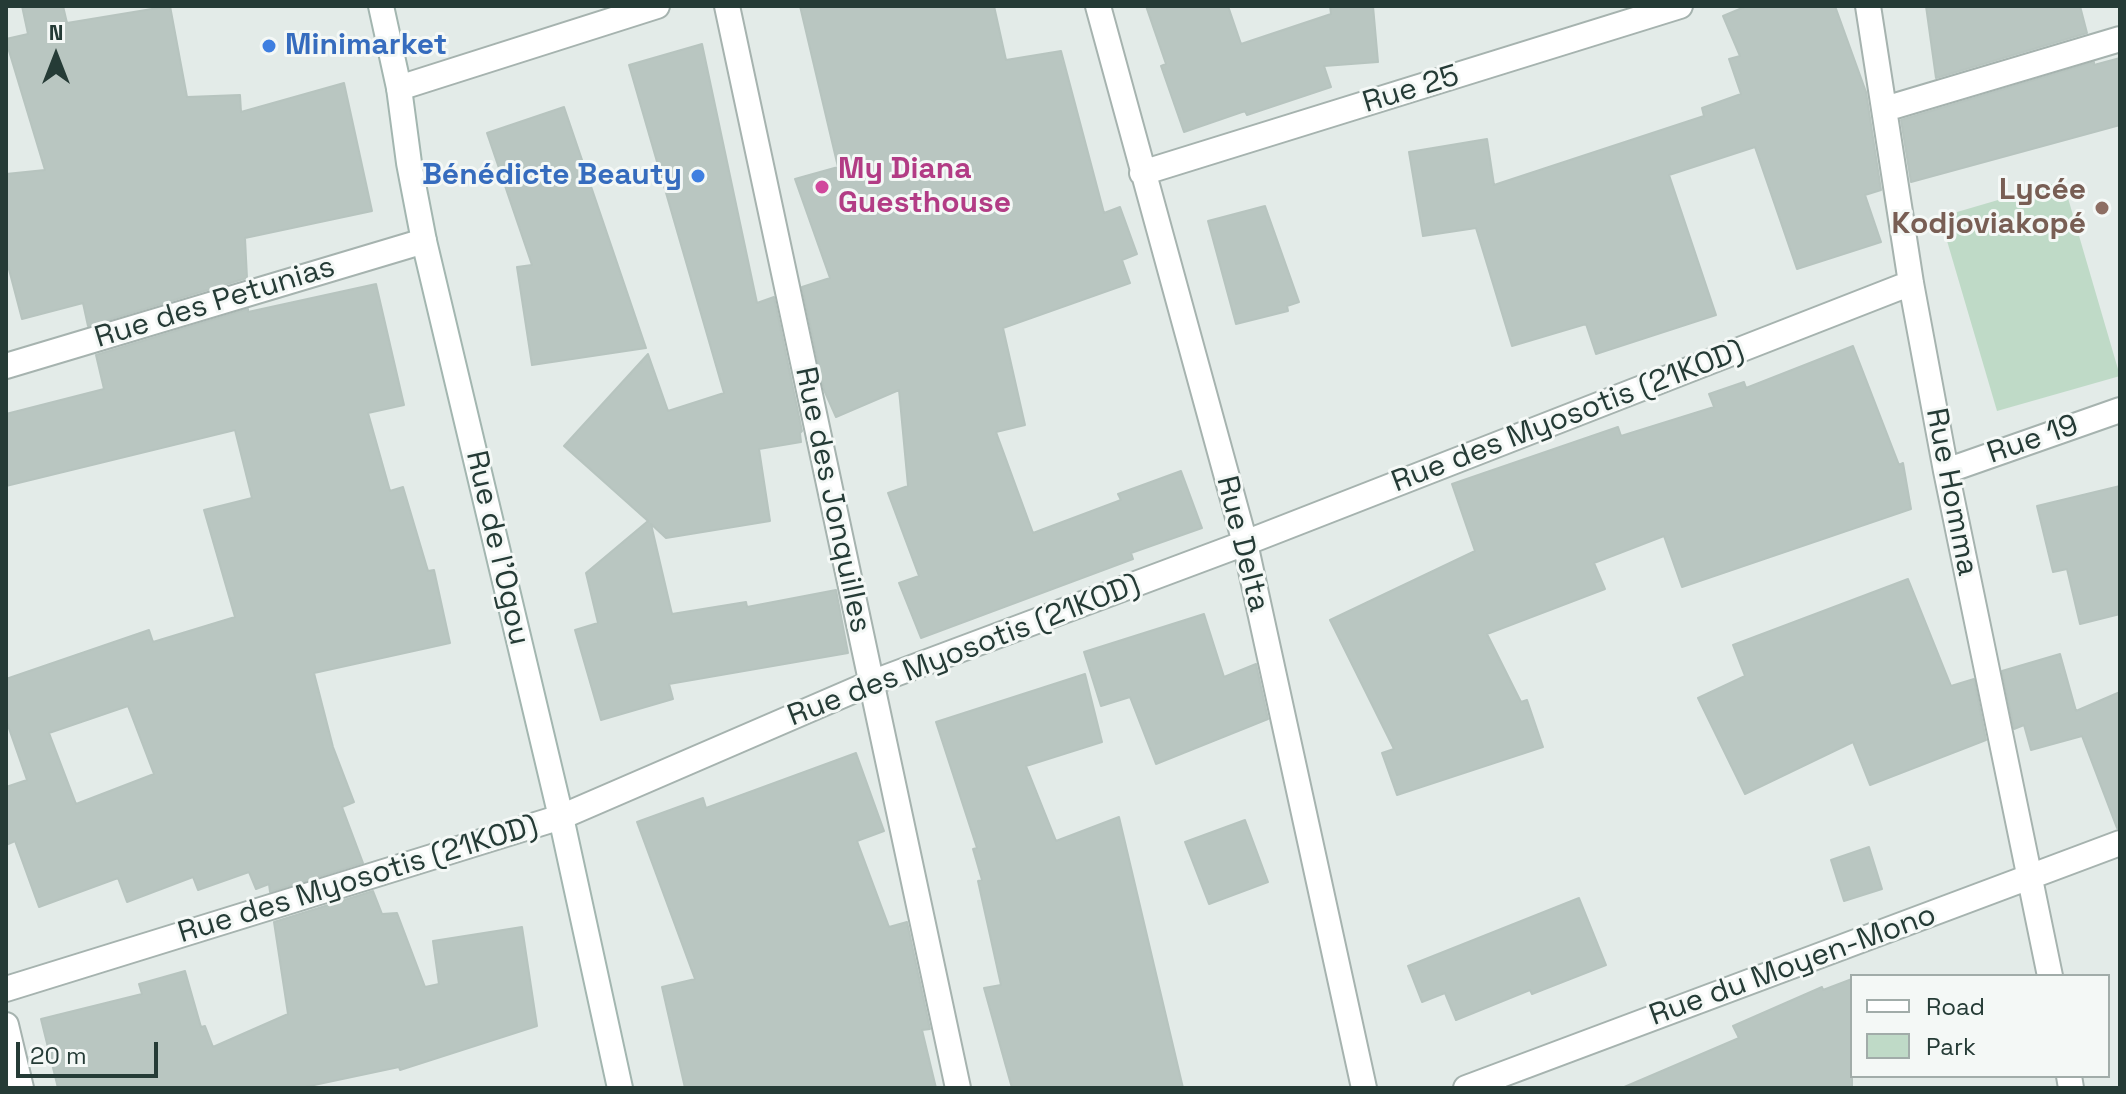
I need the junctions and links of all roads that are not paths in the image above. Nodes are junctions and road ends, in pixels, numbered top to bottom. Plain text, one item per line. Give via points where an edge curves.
1 (381, 6) edge
2 (657, 6) edge
3 (727, 6) edge
4 (1098, 6) edge
5 (1680, 6) edge
6 (1868, 6) edge
7 (2120, 39) edge
8 (399, 88) junction
9 (1885, 109) junction
10 (1142, 173) junction
11 (424, 241) junction
12 (1911, 283) junction
13 (6, 366) edge
14 (2120, 410) edge
15 (1946, 471) junction
16 (1245, 543) junction
17 (871, 683) junction
18 (561, 817) junction
19 (2120, 843) edge
20 (2032, 877) junction
21 (2050, 974) edge
22 (6, 989) edge
23 (6, 1025) edge
24 (21, 1088) edge
25 (620, 1088) edge
26 (958, 1088) edge
27 (1364, 1088) edge
28 (1466, 1088) edge

1 - 8 street, Rue de l'Ogou
2 - 8 street
3 - 17 street, Rue des Jonquilles
4 - 10 street, Rue Delta
5 - 10 street, Rue 25
6 - 9 street, Rue Homma
7 - 9 street
8 - 11 street, Rue de l'Ogou
9 - 12 street, Rue Homma
10 - 16 street, Rue Delta
11 - 13 street, Rue des Petunias
11 - 18 street, Rue de l'Ogou
12 - 15 street, Rue Homma
12 - 16 street, Rue des Myosotis (21KOD)
14 - 15 street, Rue 19
15 - 20 street, Rue Homma
16 - 17 street, Rue des Myosotis (21KOD)
16 - 27 street, Rue Delta
17 - 18 street, Rue des Myosotis (21KOD)
17 - 26 street, Rue des Jonquilles
18 - 22 street, Rue des Myosotis (21KOD)
18 - 25 street, Rue de l'Ogou
19 - 20 street, Rue du Moyen-Mono
20 - 21 street, Rue Homma
20 - 28 street, Rue du Moyen-Mono
23 - 24 street

